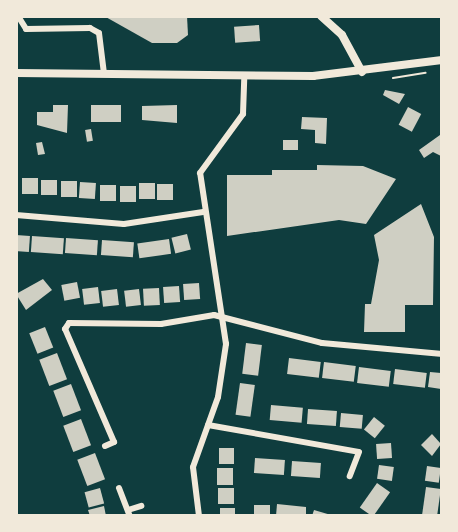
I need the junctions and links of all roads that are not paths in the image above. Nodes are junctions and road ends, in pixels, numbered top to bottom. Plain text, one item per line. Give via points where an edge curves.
1 (18, 16) edge
2 (321, 16) edge
3 (441, 60) edge
4 (362, 72) junction
5 (16, 73) edge
6 (104, 74) junction
7 (244, 77) junction
8 (204, 212) junction
9 (16, 215) edge
10 (225, 319) junction
11 (441, 354) edge
12 (208, 425) junction
13 (105, 446) dead end
14 (350, 476) dead end
15 (119, 488) dead end
16 (141, 506) dead end
17 (129, 513) edge
18 (199, 516) edge

1 - 6 street via 26,28 90,28 99,33
2 - 4 street via 342,35
3 - 4 main road
4 - 7 main road
5 - 6 main road
6 - 7 main road
7 - 8 street via 243,114 200,173
8 - 9 street via 124,224
8 - 10 street
10 - 11 street via 331,345
10 - 12 street via 224,370
10 - 13 street via 214,315 161,324 69,323 66,329 114,442
12 - 14 street via 359,452
12 - 18 street via 193,467
15 - 17 street
16 - 17 street

